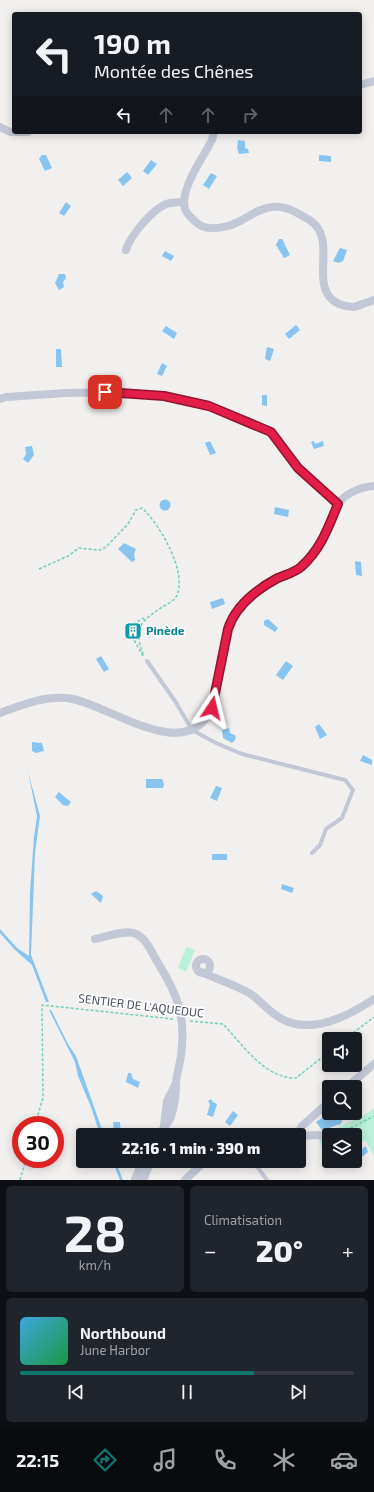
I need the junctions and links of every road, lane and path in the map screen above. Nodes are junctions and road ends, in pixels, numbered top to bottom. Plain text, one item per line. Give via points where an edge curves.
1 (374, 81) edge
2 (362, 84) edge
3 (0, 127) edge
4 (12, 132) edge
5 (214, 134) edge
6 (184, 202) junction
7 (126, 250) dead end
8 (374, 300) edge
9 (0, 399) edge
10 (374, 486) edge
11 (338, 504) junction
12 (39, 569) dead end
13 (147, 616) junction
14 (147, 661) junction
15 (0, 713) edge
16 (192, 730) junction
17 (312, 853) dead end
18 (95, 939) dead end
19 (209, 968) junction
20 (201, 972) junction
21 (213, 978) junction
22 (374, 999) edge
23 (374, 1017) edge
24 (182, 1020) junction
25 (354, 1032) edge
26 (322, 1058) edge
27 (374, 1064) edge
28 (355, 1080) edge
29 (322, 1108) edge
30 (37, 1116) edge
31 (374, 1116) edge
32 (163, 1128) edge
33 (301, 1128) edge
34 (348, 1128) dead end
35 (306, 1136) edge
36 (322, 1136) edge
37 (23, 1168) edge
38 (139, 1168) edge
39 (147, 1168) edge
40 (198, 1168) edge
41 (258, 1168) edge
42 (20, 1180) edge
43 (135, 1180) edge
44 (143, 1180) edge
45 (185, 1180) edge
46 (267, 1180) edge

1 - 2 street
3 - 4 street
5 - 6 street via 187,187
6 - 7 street via 170,203 157,210 132,236
6 - 8 street via 189,214 199,225 214,229 238,222 266,208 278,206 294,211 315,224 322,233 324,287 330,298 350,307
9 - 11 street via 66,393 117,392 164,396 209,406 271,432 298,468
10 - 11 street via 349,493
11 - 16 street via 325,536 313,554 298,569 257,591 232,618 212,708 203,723
12 - 13 path via 79,548 100,550 106,547 128,524 136,510 142,508 167,544 176,565 178,587 174,599
13 - 14 path via 141,623 139,636
13 - 14 path via 127,627
14 - 16 lane
15 - 16 street via 44,699 68,698 134,723 168,732 184,733
16 - 17 lane via 242,754 345,780 354,790 342,818 326,830 320,844
18 - 24 street via 126,932 145,941 167,978 178,1002
19 - 20 street via 206,972
19 - 20 street via 207,961 200,960 196,966
19 - 21 street
20 - 21 street
21 - 22 street via 247,992 281,1018 302,1024 319,1024 343,1018
23 - 25 path
24 - 26 path, SENTIER DE L'AQUEDUC via 223,1024 261,1064 290,1078 296,1078
24 - 30 path, SENTIER DE L'AQUEDUC via 42,1005 42,1098
24 - 32 street via 182,1054 176,1082 167,1101
27 - 28 street
29 - 33 street
31 - 34 path
35 - 36 street
37 - 42 path
38 - 43 street
39 - 44 street
40 - 45 street
41 - 46 lane

